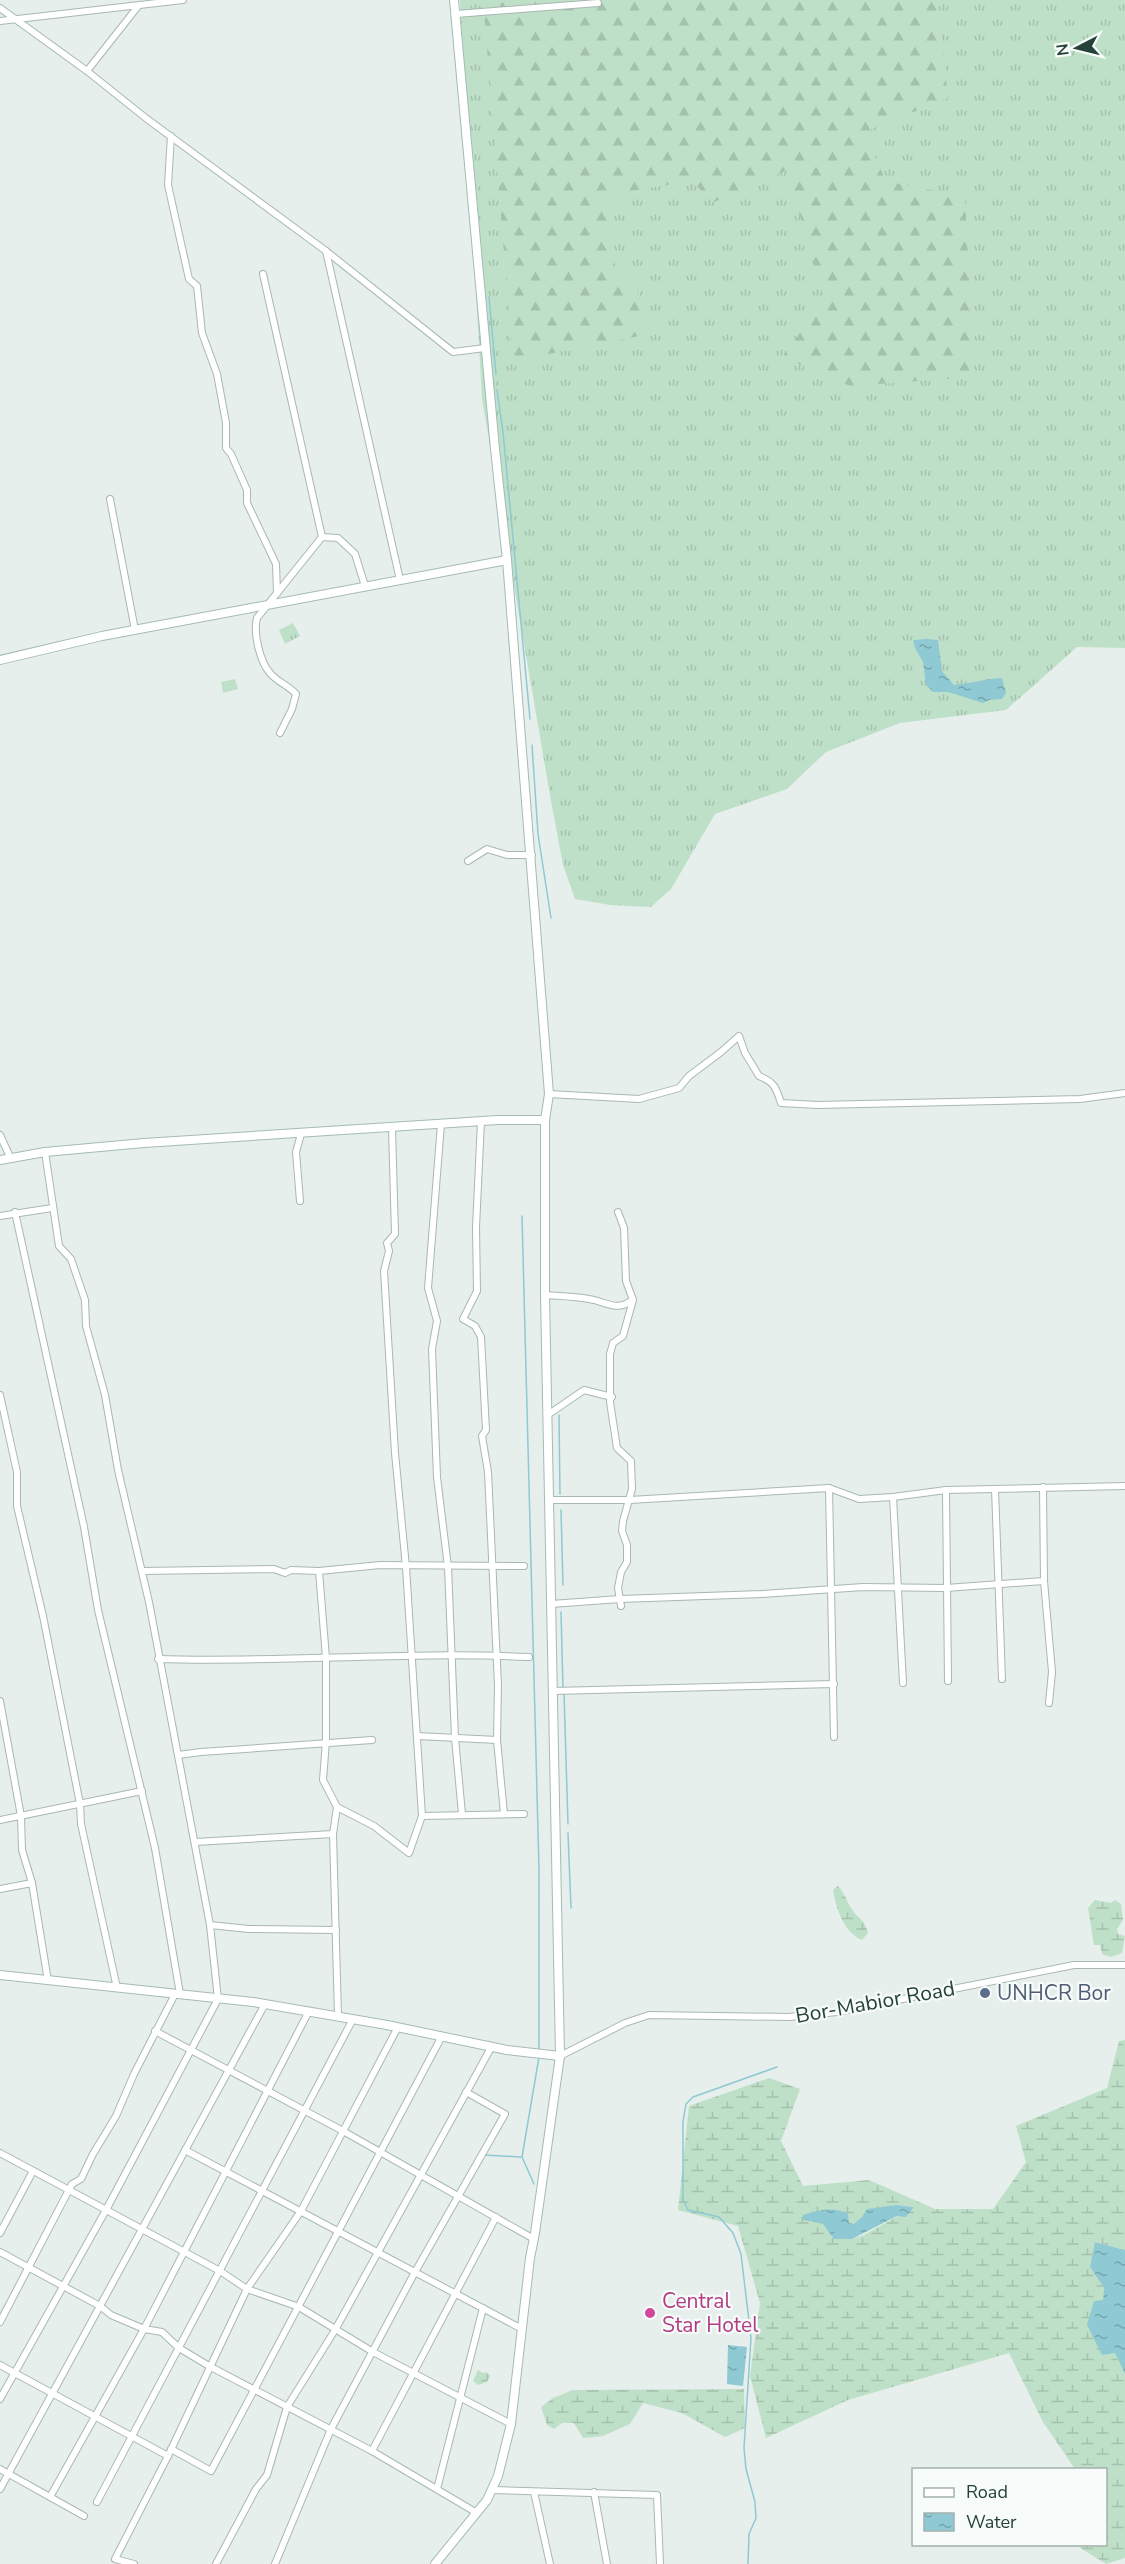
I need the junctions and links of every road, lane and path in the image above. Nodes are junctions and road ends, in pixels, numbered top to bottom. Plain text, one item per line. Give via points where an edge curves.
1 (183, 0) edge
2 (454, 0) edge
3 (598, 3) dead end
4 (139, 5) junction
5 (0, 8) edge
6 (456, 14) junction
7 (15, 20) junction
8 (0, 21) edge
9 (87, 71) junction
10 (171, 136) junction
11 (327, 251) junction
12 (263, 274) dead end
13 (485, 348) junction
14 (110, 499) dead end
15 (322, 537) junction
16 (507, 560) junction
17 (400, 580) junction
18 (365, 586) junction
19 (277, 593) junction
20 (267, 604) junction
21 (135, 630) junction
22 (0, 660) edge
23 (280, 733) dead end
24 (532, 855) junction
25 (468, 861) dead end
26 (1125, 1093) edge
27 (549, 1094) junction
28 (545, 1120) junction
29 (481, 1121) junction
30 (441, 1124) junction
31 (392, 1128) junction
32 (301, 1134) junction
33 (0, 1135) edge
34 (45, 1152) junction
35 (10, 1157) junction
36 (0, 1160) edge
37 (300, 1200) dead end
38 (52, 1208) junction
39 (15, 1212) junction
40 (618, 1212) dead end
41 (0, 1216) edge
42 (545, 1295) junction
43 (633, 1300) junction
44 (0, 1395) edge
45 (612, 1397) junction
46 (549, 1414) junction
47 (1125, 1486) edge
48 (1043, 1487) junction
49 (830, 1488) junction
50 (995, 1489) junction
51 (946, 1490) junction
52 (893, 1497) junction
53 (549, 1500) junction
54 (630, 1500) junction
55 (493, 1566) junction
56 (524, 1566) dead end
57 (406, 1567) junction
58 (448, 1567) junction
59 (142, 1571) junction
60 (319, 1571) junction
61 (1044, 1581) junction
62 (999, 1583) junction
63 (897, 1586) junction
64 (833, 1588) junction
65 (946, 1588) junction
66 (620, 1599) junction
67 (551, 1604) junction
68 (621, 1606) dead end
69 (412, 1654) junction
70 (451, 1656) junction
71 (495, 1656) junction
72 (529, 1657) dead end
73 (326, 1658) junction
74 (158, 1659) junction
75 (1002, 1679) dead end
76 (948, 1681) dead end
77 (903, 1683) dead end
78 (834, 1684) junction
79 (553, 1691) junction
80 (0, 1701) edge
81 (1049, 1703) dead end
82 (417, 1736) junction
83 (834, 1737) dead end
84 (455, 1738) junction
85 (372, 1740) dead end
86 (497, 1740) junction
87 (326, 1742) junction
88 (178, 1755) junction
89 (142, 1791) junction
90 (80, 1804) junction
91 (337, 1807) junction
92 (462, 1814) junction
93 (504, 1814) junction
94 (524, 1814) dead end
95 (21, 1816) junction
96 (422, 1816) junction
97 (0, 1820) edge
98 (333, 1834) junction
99 (195, 1842) junction
100 (32, 1883) junction
101 (0, 1889) edge
102 (210, 1925) junction
103 (336, 1930) junction
104 (1125, 1965) edge
105 (0, 1976) edge
106 (48, 1981) junction
107 (117, 1988) junction
108 (178, 1994) junction
109 (218, 1999) junction
110 (265, 2004) junction
111 (309, 2011) junction
112 (338, 2016) junction
113 (352, 2019) junction
114 (398, 2027) junction
115 (155, 2031) junction
116 (442, 2036) junction
117 (492, 2046) junction
118 (191, 2050) junction
119 (560, 2056) junction
120 (229, 2069) junction
121 (268, 2090) junction
122 (466, 2092) junction
123 (304, 2109) junction
124 (343, 2131) junction
125 (185, 2150) junction
126 (381, 2152) junction
127 (0, 2153) edge
128 (33, 2171) junction
129 (226, 2172) junction
130 (421, 2174) junction
131 (262, 2190) junction
132 (69, 2191) junction
133 (459, 2195) junction
134 (106, 2210) junction
135 (301, 2211) junction
136 (496, 2217) junction
137 (142, 2229) junction
138 (339, 2232) junction
139 (0, 2233) edge
140 (534, 2239) junction
141 (0, 2252) edge
142 (184, 2252) junction
143 (378, 2252) junction
144 (29, 2267) junction
145 (220, 2271) junction
146 (415, 2272) junction
147 (64, 2286) junction
148 (247, 2289) junction
149 (457, 2294) junction
150 (100, 2306) junction
151 (299, 2307) junction
152 (483, 2308) junction
153 (0, 2322) edge
154 (144, 2329) junction
155 (522, 2329) junction
156 (335, 2330) junction
157 (179, 2348) junction
158 (373, 2352) junction
159 (0, 2365) edge
160 (209, 2366) junction
161 (14, 2373) junction
162 (413, 2373) junction
163 (255, 2389) junction
164 (52, 2394) junction
165 (462, 2398) junction
166 (0, 2399) edge
167 (287, 2408) junction
168 (93, 2417) junction
169 (511, 2424) junction
170 (331, 2428) junction
171 (130, 2438) junction
172 (171, 2449) junction
173 (372, 2451) junction
174 (168, 2456) junction
175 (0, 2469) edge
176 (8, 2474) junction
177 (0, 2489) edge
178 (437, 2489) junction
179 (492, 2490) junction
180 (534, 2492) junction
181 (594, 2492) junction
182 (50, 2497) junction
183 (97, 2502) dead end
184 (477, 2513) junction
185 (84, 2516) dead end
186 (134, 2564) edge
187 (216, 2564) edge
188 (275, 2564) edge
189 (435, 2564) edge
190 (550, 2564) edge
191 (607, 2564) edge
192 (660, 2564) edge

1 - 4 street
2 - 6 street
3 - 6 street
4 - 7 street
4 - 9 street
5 - 7 street
6 - 13 street
7 - 8 street
7 - 9 street
9 - 10 street
10 - 11 street
10 - 19 street via 168,185 189,279 197,286 202,333 218,374 226,448 276,564
11 - 13 street via 453,352
11 - 17 street
12 - 15 street
13 - 16 street
14 - 21 street
15 - 18 street via 338,538 355,554
15 - 19 street
16 - 17 street
16 - 24 street
17 - 18 street
18 - 20 street
19 - 20 street
20 - 21 street
20 - 23 street via 255,623 260,651 269,673 296,694
21 - 22 street
24 - 25 street via 507,855 487,849
24 - 27 street
26 - 27 street via 1080,1099 782,1103 776,1085 759,1076 739,1036 688,1076 679,1088 639,1098
27 - 28 street
28 - 29 street
28 - 42 street
29 - 30 street
29 - 55 street via 477,1291 463,1319 475,1326 481,1337 486,1430 482,1436
30 - 31 street
30 - 58 street via 428,1288 437,1321 432,1349 436,1455
31 - 32 street
31 - 57 street via 395,1234 387,1243 384,1271 394,1453
32 - 34 street
32 - 37 street via 296,1152
33 - 35 street
34 - 35 street
34 - 38 street
35 - 36 street
38 - 39 street
38 - 59 street via 59,1246 71,1259 85,1300 86,1326 105,1395
39 - 41 street
39 - 89 street via 84,1527 98,1610
40 - 43 street via 624,1228 626,1281
42 - 43 street via 592,1299 606,1306 625,1305
42 - 46 street
43 - 45 street via 623,1336 613,1343 610,1354
44 - 90 street via 17,1472 17,1506
45 - 46 street via 584,1390
45 - 54 street via 617,1448 631,1461
46 - 53 street
47 - 48 street
48 - 50 street
48 - 61 street
49 - 52 street via 859,1498
49 - 54 street
49 - 64 street
50 - 51 street
50 - 62 street
51 - 52 street
51 - 65 street
52 - 63 street
53 - 54 street
53 - 67 street
54 - 66 street via 623,1521 627,1562 621,1572
55 - 56 street
55 - 58 street
55 - 71 street
57 - 58 street
57 - 60 street via 380,1565
57 - 69 street
58 - 70 street
59 - 60 street
59 - 74 street
60 - 73 street
61 - 62 street
61 - 81 street via 1052,1672
62 - 65 street
62 - 75 street
63 - 64 street
63 - 65 street
63 - 77 street
64 - 66 street
64 - 78 street
65 - 76 street
66 - 67 street
66 - 68 street
67 - 79 street
69 - 70 street
69 - 73 street
69 - 82 street
70 - 71 street
70 - 84 street
71 - 72 street
71 - 86 street
73 - 74 street
73 - 87 street
74 - 88 street
78 - 79 street
78 - 83 street
79 - 119 street
80 - 95 street
82 - 84 street
82 - 96 street
84 - 86 street
84 - 92 street
85 - 87 street
86 - 93 street
87 - 88 street
87 - 91 street via 323,1780
88 - 99 street
89 - 90 street
89 - 108 street
90 - 95 street
90 - 107 street
91 - 96 street via 374,1826 409,1853
91 - 98 street
92 - 93 street
92 - 96 street
93 - 94 street
95 - 97 street
95 - 100 street via 22,1850
98 - 99 street
98 - 103 street
99 - 102 street
100 - 101 street
100 - 106 street
102 - 103 street
102 - 109 street
103 - 112 street
104 - 119 street, Bor-Mabior Road via 1074,1965 837,2012 789,2017 648,2015
105 - 106 street
106 - 107 street
107 - 108 street
108 - 109 street
108 - 115 street
109 - 110 street
109 - 118 street
110 - 111 street
110 - 120 street
111 - 112 street
111 - 121 street
112 - 113 street
113 - 114 street
113 - 123 street
114 - 116 street
114 - 124 street
115 - 118 street
115 - 132 street via 116,2116 81,2179
116 - 117 street
116 - 126 street
117 - 119 street
117 - 122 street
118 - 120 street
118 - 134 street
119 - 140 street
120 - 121 street
120 - 125 street
121 - 123 street
121 - 129 street
122 - 130 street
122 - 133 street via 505,2114
123 - 124 street
123 - 131 street
124 - 126 street
124 - 135 street
125 - 129 street
125 - 137 street
126 - 130 street
126 - 138 street
127 - 128 street
128 - 132 street
128 - 139 street
129 - 131 street
129 - 142 street
130 - 133 street
130 - 143 street
131 - 135 street
131 - 145 street
132 - 134 street
132 - 144 street
133 - 136 street
133 - 146 street
134 - 137 street
134 - 147 street
135 - 138 street
135 - 148 street
136 - 140 street
136 - 149 street
137 - 142 street
137 - 150 street
138 - 143 street
138 - 151 street
140 - 155 street
141 - 144 street
142 - 145 street
142 - 154 street
143 - 146 street
143 - 156 street
144 - 147 street
144 - 153 street
145 - 148 street
145 - 157 street
146 - 149 street
146 - 158 street
147 - 150 street
147 - 161 street
148 - 151 street
148 - 160 street
149 - 152 street
149 - 162 street
150 - 154 street
150 - 164 street
151 - 156 street
151 - 163 street
152 - 155 street
152 - 165 street
154 - 157 street via 162,2332
154 - 168 street
155 - 169 street
156 - 158 street
156 - 167 street
157 - 160 street
157 - 171 street
158 - 162 street
158 - 170 street
159 - 161 street
160 - 163 street
160 - 172 street
161 - 164 street
161 - 166 street
162 - 165 street
162 - 173 street
163 - 167 street
163 - 172 street via 211,2471
164 - 168 street
164 - 176 street
165 - 169 street
165 - 178 street
167 - 170 street
167 - 187 street via 267,2475
168 - 171 street
168 - 182 street
169 - 179 street
170 - 173 street
170 - 188 street
171 - 174 street
171 - 183 street
172 - 174 street
173 - 178 street
174 - 186 street via 115,2559
175 - 176 street
176 - 177 street
176 - 182 street
178 - 184 street
179 - 180 street
179 - 184 street
180 - 181 street
180 - 190 street
181 - 191 street
181 - 192 street via 657,2495
182 - 185 street
184 - 189 street

